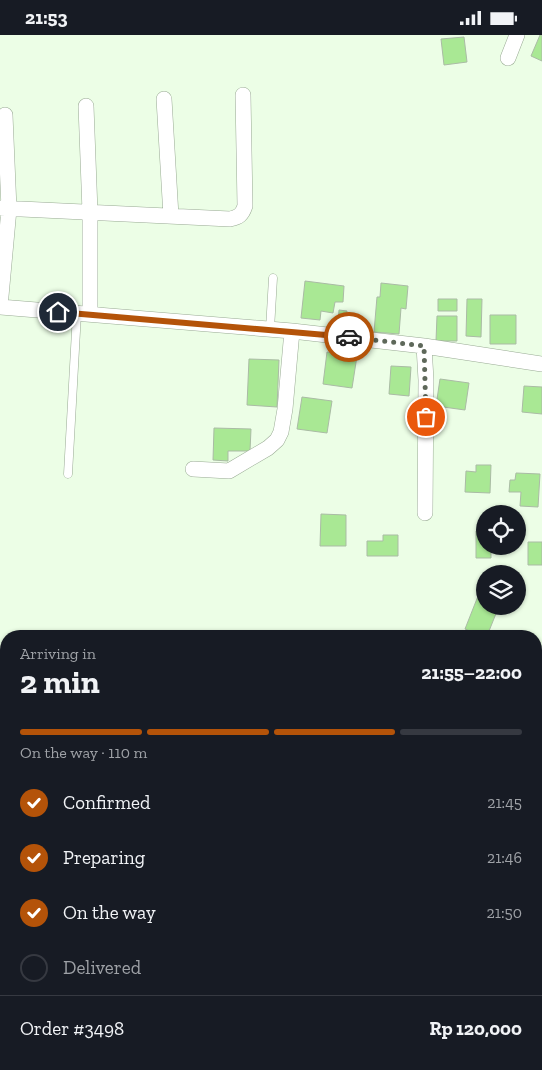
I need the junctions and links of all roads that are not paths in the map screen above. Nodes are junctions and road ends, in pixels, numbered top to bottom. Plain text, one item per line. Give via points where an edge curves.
1 (517, 35) edge
2 (508, 58) dead end
3 (243, 95) dead end
4 (164, 99) dead end
5 (86, 106) dead end
6 (5, 115) dead end
7 (4, 209) edge
8 (90, 213) junction
9 (171, 216) junction
10 (273, 277) dead end
11 (0, 307) edge
12 (84, 314) junction
13 (270, 329) junction
14 (292, 331) junction
15 (424, 346) junction
16 (542, 364) edge
17 (193, 469) dead end
18 (68, 474) dead end
19 (425, 513) dead end

1 - 2 street
3 - 9 street via 243,213 230,219
4 - 9 street
5 - 8 street
6 - 7 street
7 - 8 street
7 - 11 street
8 - 9 street
8 - 12 street
10 - 13 lane
11 - 12 street
12 - 13 street
12 - 18 lane
13 - 14 street
14 - 15 street
14 - 17 street via 285,409 277,440 229,471
15 - 16 street
15 - 19 street

